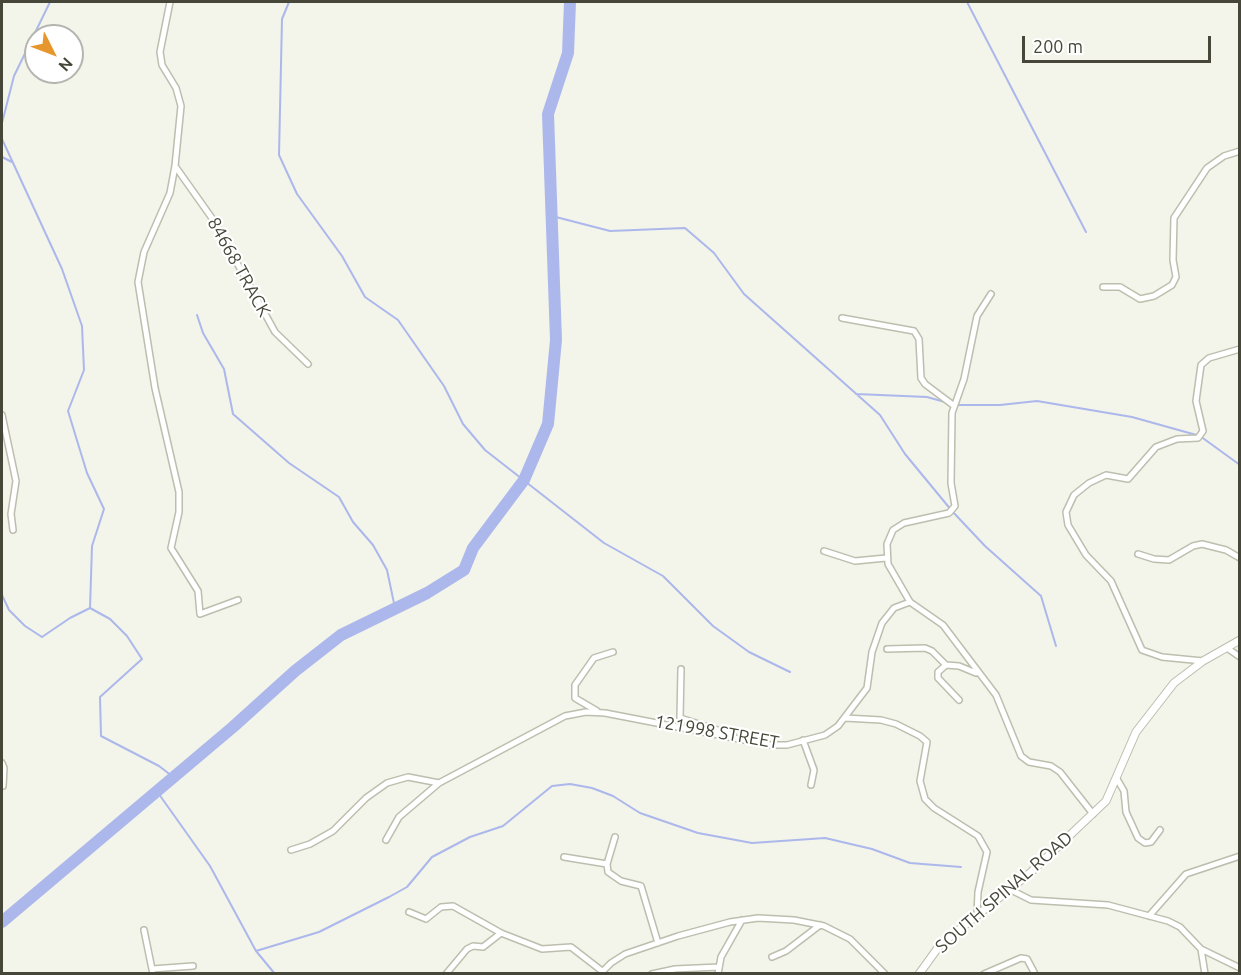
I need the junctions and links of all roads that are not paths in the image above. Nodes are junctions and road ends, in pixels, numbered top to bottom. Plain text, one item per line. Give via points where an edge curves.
1 (170, 2) edge
2 (1239, 151) edge
3 (175, 166) junction
4 (1103, 287) dead end
5 (991, 294) dead end
6 (842, 318) dead end
7 (1239, 349) edge
8 (308, 364) dead end
9 (953, 405) junction
10 (2, 415) edge
11 (13, 530) dead end
12 (824, 551) dead end
13 (1138, 554) dead end
14 (886, 558) junction
15 (1239, 558) edge
16 (238, 600) dead end
17 (910, 602) junction
18 (1239, 640) edge
19 (1227, 648) junction
20 (887, 649) dead end
21 (613, 652) dead end
22 (1239, 657) edge
23 (1203, 661) junction
24 (946, 665) junction
25 (681, 669) dead end
26 (980, 675) junction
27 (958, 700) dead end
28 (598, 712) junction
29 (846, 718) junction
30 (739, 739) junction
31 (803, 740) junction
32 (2, 763) edge
33 (1118, 779) junction
34 (440, 783) junction
35 (3, 786) dead end
36 (811, 786) dead end
37 (1093, 814) junction
38 (1160, 830) dead end
39 (615, 837) dead end
40 (386, 840) dead end
41 (291, 850) dead end
42 (1239, 856) edge
43 (564, 857) dead end
44 (607, 864) junction
45 (1011, 890) junction
46 (409, 912) dead end
47 (977, 916) junction
48 (1149, 916) junction
49 (742, 920) junction
50 (820, 925) junction
51 (144, 930) dead end
52 (501, 933) junction
53 (658, 943) junction
54 (1201, 949) junction
55 (772, 957) dead end
56 (193, 966) dead end
57 (1239, 969) edge
58 (718, 970) edge
59 (153, 971) edge
60 (601, 972) edge
61 (446, 974) edge
62 (652, 974) edge
63 (885, 974) edge
64 (919, 974) edge
65 (984, 974) edge
66 (1035, 974) edge
67 (1205, 974) edge

1 - 3 street via 160,52 181,106
2 - 4 street via 1210,165 1174,218 1176,277 1172,285 1140,299 1120,287
3 - 8 street, 84668 TRACK via 214,221 275,332
3 - 16 street via 170,193 144,252 138,282 155,388 179,492 171,548 198,591 200,614
5 - 9 street via 977,316 964,379
6 - 9 street via 914,331 919,339 921,378
7 - 23 street via 1209,358 1201,365 1196,401 1203,431 1198,438 1177,439 1156,447 1128,479 1106,475 1089,483 1074,495 1066,512 1068,525 1086,555 1110,581 1142,650 1162,657
9 - 14 street via 951,470 955,506 949,513 897,527 890,535
10 - 11 street via 16,481
12 - 14 street via 855,561
13 - 15 street via 1169,560 1202,544
14 - 17 street
17 - 26 street via 943,625
17 - 29 street, 121998 STREET via 894,608 882,623 872,652 867,688
18 - 19 street
19 - 22 street
19 - 23 street
20 - 24 street via 925,648
21 - 28 street, 121998 STREET via 594,658 575,685 575,698
23 - 33 street via 1174,683 1136,732
24 - 26 street
24 - 27 street via 938,676
25 - 30 street via 680,718
26 - 37 street via 1000,700 1021,756 1060,772
28 - 30 street, 121998 STREET
28 - 34 street, 121998 STREET via 576,713 553,721
29 - 31 street, 121998 STREET via 825,735
29 - 47 street via 896,724 927,742 920,771 923,796 934,808 978,836 987,852
30 - 31 street, 121998 STREET via 778,745
31 - 36 street via 814,770
32 - 35 street
33 - 37 street via 1106,801
33 - 38 street via 1124,791 1126,812 1138,838 1150,842
34 - 40 street, 121998 STREET via 399,817
34 - 41 street via 408,777 387,783 333,831
37 - 45 street, SOUTH SPINAL ROAD
39 - 44 street
42 - 48 street via 1186,874
43 - 44 street
44 - 53 street via 609,872 640,886
45 - 47 street, SOUTH SPINAL ROAD
45 - 48 street via 1030,900 1108,905
46 - 52 street via 426,919 441,907 453,906
47 - 64 street, SOUTH SPINAL ROAD via 940,945
48 - 54 street via 1175,924
49 - 50 street via 794,920
49 - 53 street
49 - 58 street
50 - 55 street
50 - 63 street via 850,939
51 - 59 street
52 - 60 street via 542,949 571,947
52 - 61 street via 483,947 467,949
53 - 60 street via 626,954
54 - 57 street
54 - 67 street
56 - 59 street
58 - 62 street
65 - 66 street via 1021,958 1027,959

